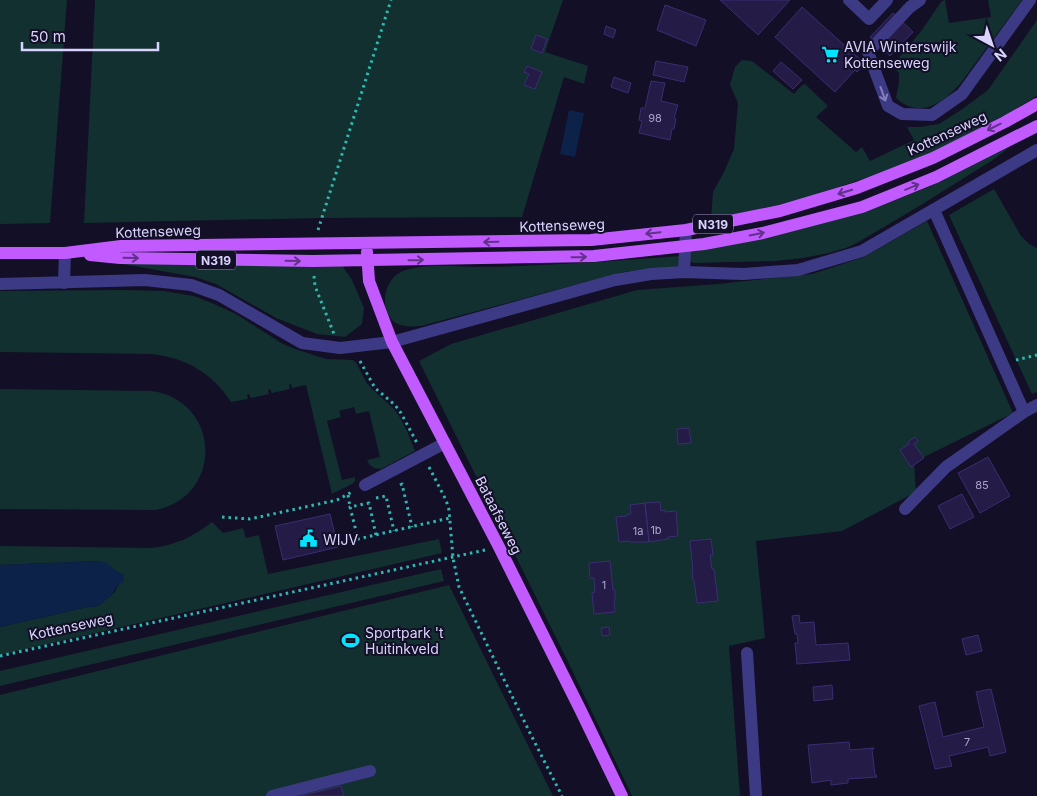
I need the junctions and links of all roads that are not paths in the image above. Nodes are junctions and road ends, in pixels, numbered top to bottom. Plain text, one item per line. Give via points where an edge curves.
1 (849, 0) edge
2 (887, 0) edge
3 (920, 0) edge
4 (1030, 0) edge
5 (1037, 104) edge
6 (1037, 126) edge
7 (1037, 150) edge
8 (934, 210) junction
9 (686, 230) junction
10 (367, 242) junction
11 (686, 246) junction
12 (65, 252) junction
13 (0, 253) edge
14 (367, 261) junction
15 (684, 272) junction
16 (64, 283) junction
17 (0, 284) edge
18 (392, 342) junction
19 (1037, 404) edge
20 (1024, 412) junction
21 (445, 443) junction
22 (365, 485) road end
23 (905, 509) dead end
24 (747, 653) dead end
25 (370, 772) dead end
26 (272, 796) edge
27 (622, 796) edge
28 (756, 796) edge

1 - 2 street via 869,19
3 -> 4 street via 868,52 888,106 902,114 932,115 962,94
5 -> 9 main road, Kottenseweg / N319 via 933,158 857,188 780,211
11 -> 6 main road, Kottenseweg / N319 via 763,233 862,207 936,177
7 - 8 street
8 - 15 street via 862,251 798,270 742,274
8 - 20 street
9 -> 10 main road, Kottenseweg / N319 via 591,240
9 - 11 street
10 - 12 main road, Kottenseweg / N319 via 121,246
10 - 14 main road, Bataafseweg
14 -> 11 main road, Kottenseweg / N319 via 594,256
11 - 15 street
12 - 13 main road, Kottenseweg / N319
12 -> 14 main road, Kottenseweg / N319 via 120,258
12 - 16 street
14 - 18 main road, Bataafseweg via 369,280
15 - 18 street via 615,280
16 - 17 street
16 - 18 street via 145,280 190,285 219,295 302,343 340,348
18 - 21 main road, Bataafseweg
19 - 20 street
20 - 23 street via 946,467
21 - 22 street
21 - 27 main road, Bataafseweg
24 - 28 street
25 - 26 street

